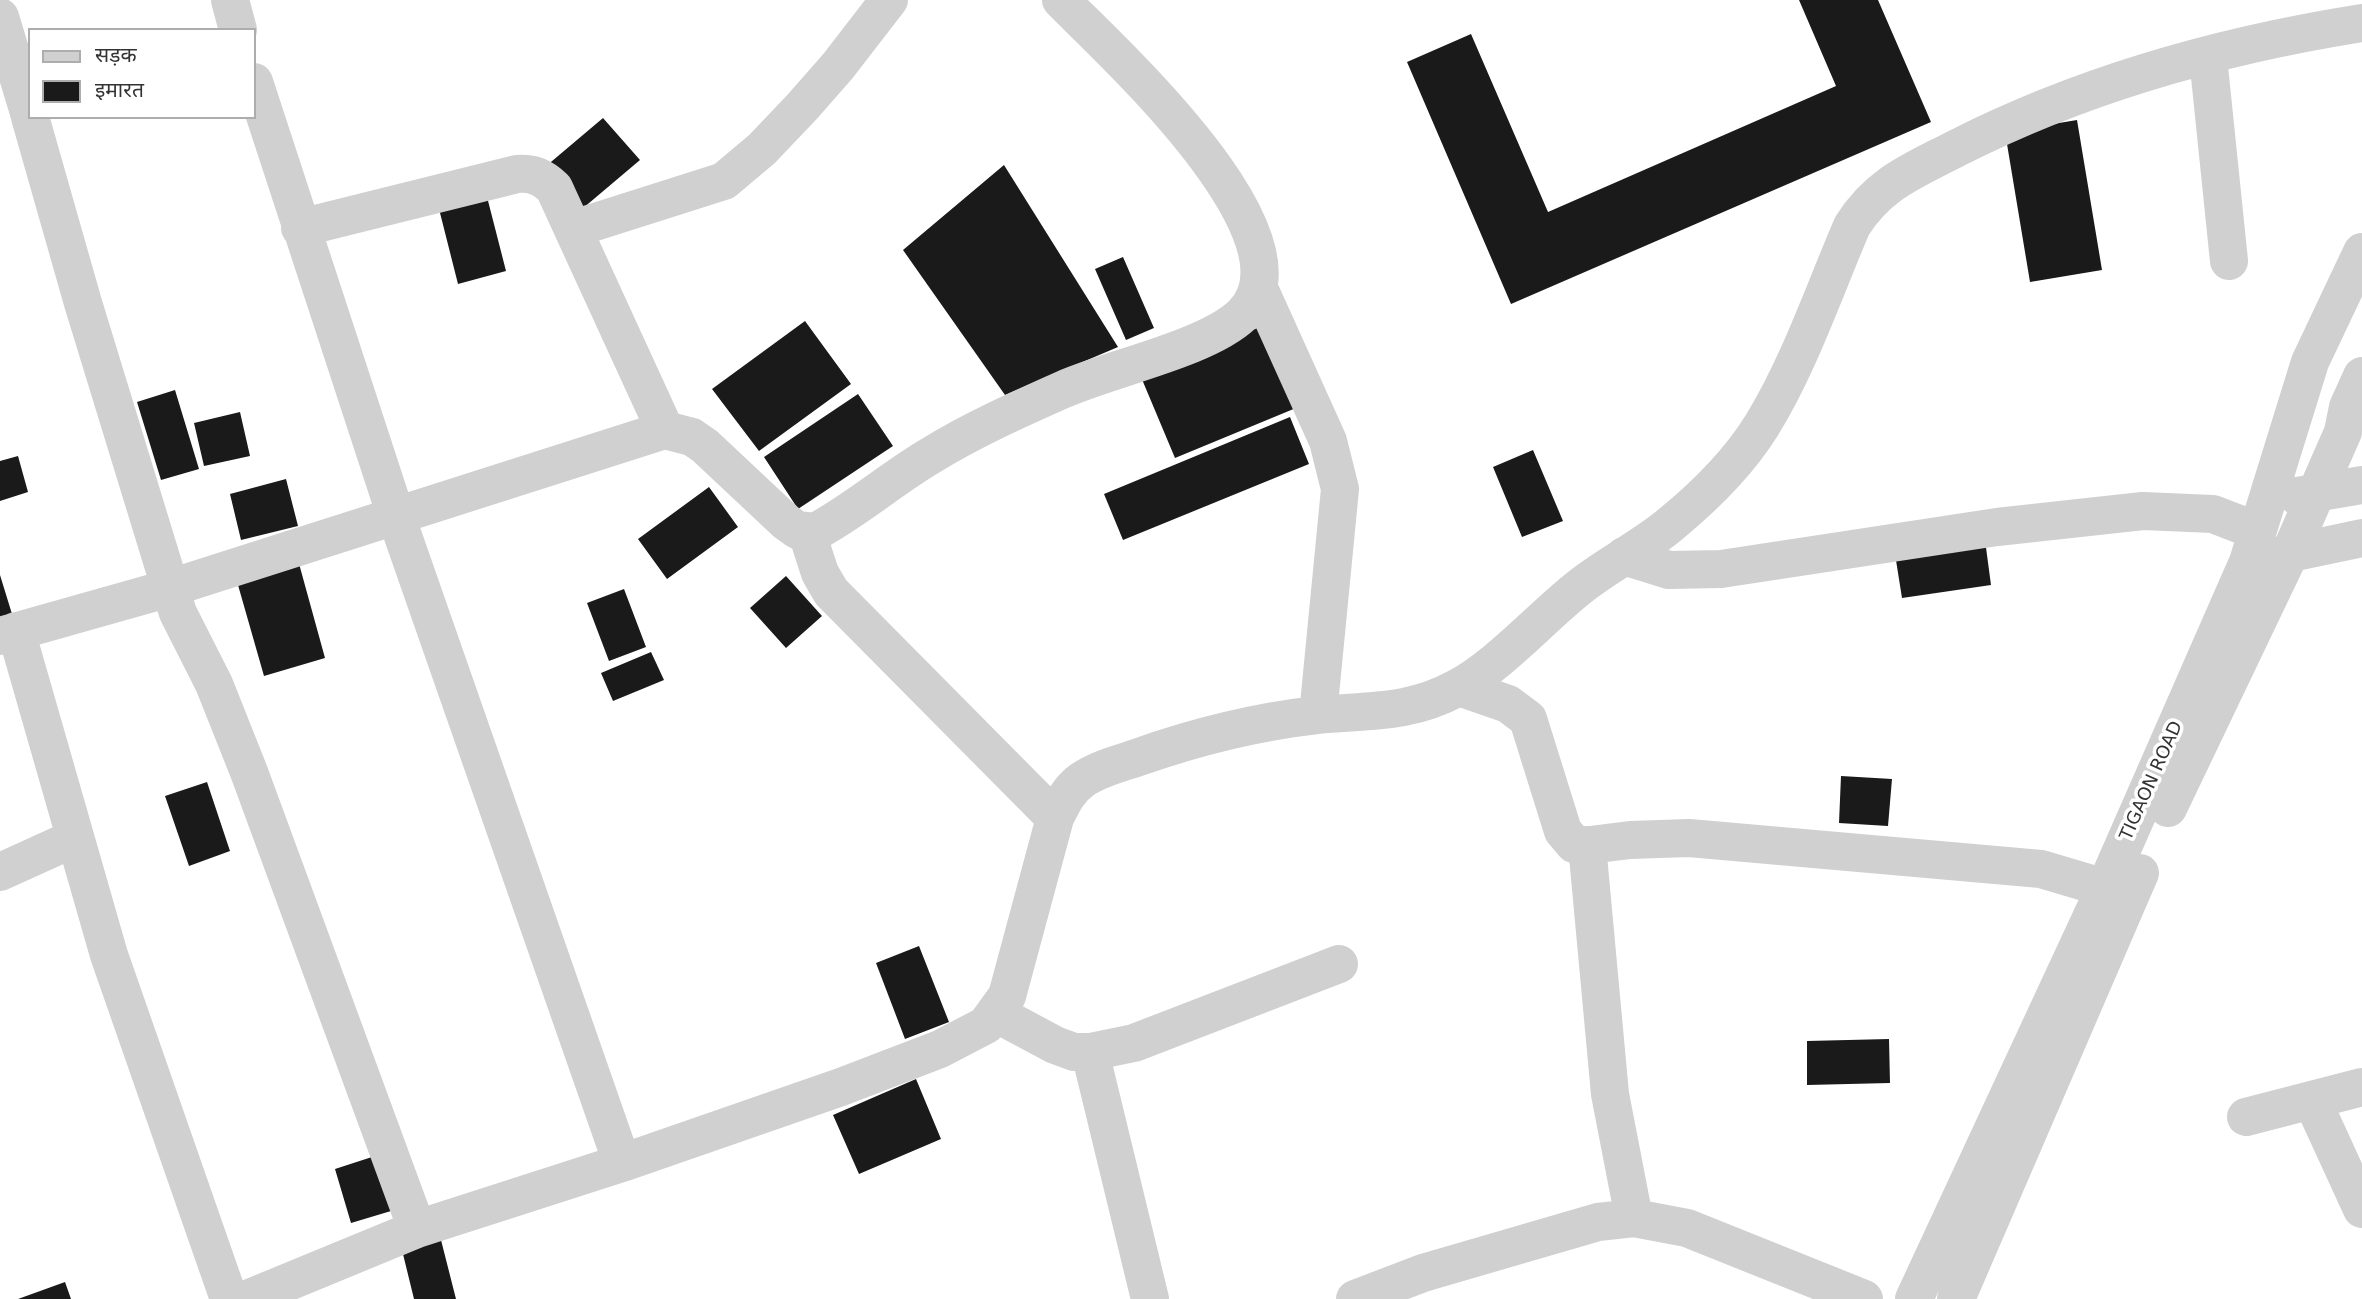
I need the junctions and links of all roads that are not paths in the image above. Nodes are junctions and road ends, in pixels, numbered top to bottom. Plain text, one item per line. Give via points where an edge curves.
1 (230, 0) edge
2 (889, 0) edge
3 (1061, 0) edge
4 (0, 17) edge
5 (2362, 23) edge
6 (237, 28) edge
7 (2208, 57) junction
8 (256, 88) edge
9 (28, 110) edge
10 (31, 119) edge
11 (300, 228) junction
12 (573, 229) junction
13 (2362, 252) edge
14 (2229, 261) dead end
15 (1258, 286) junction
16 (2362, 376) edge
17 (665, 430) junction
18 (2322, 479) junction
19 (2362, 485) edge
20 (396, 516) junction
21 (2257, 531) junction
22 (807, 533) junction
23 (2362, 538) edge
24 (2290, 553) junction
25 (1624, 556) junction
26 (170, 588) junction
27 (8, 634) edge
28 (1459, 687) junction
29 (1318, 715) junction
30 (1055, 818) junction
31 (75, 838) junction
32 (1587, 845) junction
33 (0, 872) edge
34 (2105, 888) junction
35 (1339, 964) dead end
36 (997, 1014) junction
37 (1090, 1052) junction
38 (2362, 1087) edge
39 (2312, 1100) junction
40 (2246, 1117) dead end
41 (622, 1163) junction
42 (2362, 1209) edge
43 (1634, 1217) junction
44 (417, 1229) junction
45 (229, 1299) edge
46 (247, 1299) edge
47 (1150, 1299) edge
48 (1355, 1299) edge
49 (1864, 1299) edge
50 (1914, 1299) edge
51 (1956, 1299) edge

1 - 6 street
2 - 12 street via 802,107 724,181
3 - 15 street via 1155,95 1218,176 1256,243 1261,268
4 - 9 street
5 - 7 street
7 - 14 street
7 - 25 street via 2144,73 2020,117 1877,193 1852,226 1761,426 1714,485 1670,525
8 - 11 street
10 - 26 street
11 - 12 street via 532,173 554,188
11 - 20 street
12 - 17 street
13 - 21 street, TIGAON ROAD via 2310,362
15 - 22 street via 1242,314 1221,329 1086,379 989,424
15 - 29 street via 1328,441 1340,489
16 - 18 street
17 - 20 street
17 - 22 street via 685,434 705,446 786,522
18 - 19 street
18 - 21 street
18 - 24 street
20 - 26 street
20 - 41 street
21 - 24 street
21 - 25 street via 2213,514 2143,511 1997,527 1721,569 1669,570
21 - 34 street, TIGAON ROAD
22 - 30 street via 831,592
23 - 24 street
24 - 51 street via 2168,806
25 - 28 street
26 - 27 street
26 - 44 street via 249,772
27 - 31 street
28 - 29 street via 1406,708
28 - 32 street via 1508,704 1528,719 1563,831 1574,844
29 - 30 street via 1234,728 1096,772 1065,797
30 - 36 street via 1007,996
31 - 33 street
31 - 45 street via 109,955
32 - 34 street via 1689,838 1918,856 2041,869
32 - 43 street via 1609,1094
34 - 50 street, TIGAON ROAD
35 - 37 street via 1134,1043
36 - 37 street via 1055,1045
36 - 41 street via 970,1035 940,1049
37 - 47 street
38 - 39 street
39 - 40 street
39 - 42 street
41 - 44 street
43 - 48 street via 1598,1222 1423,1273
43 - 49 street via 1687,1228
44 - 46 street

